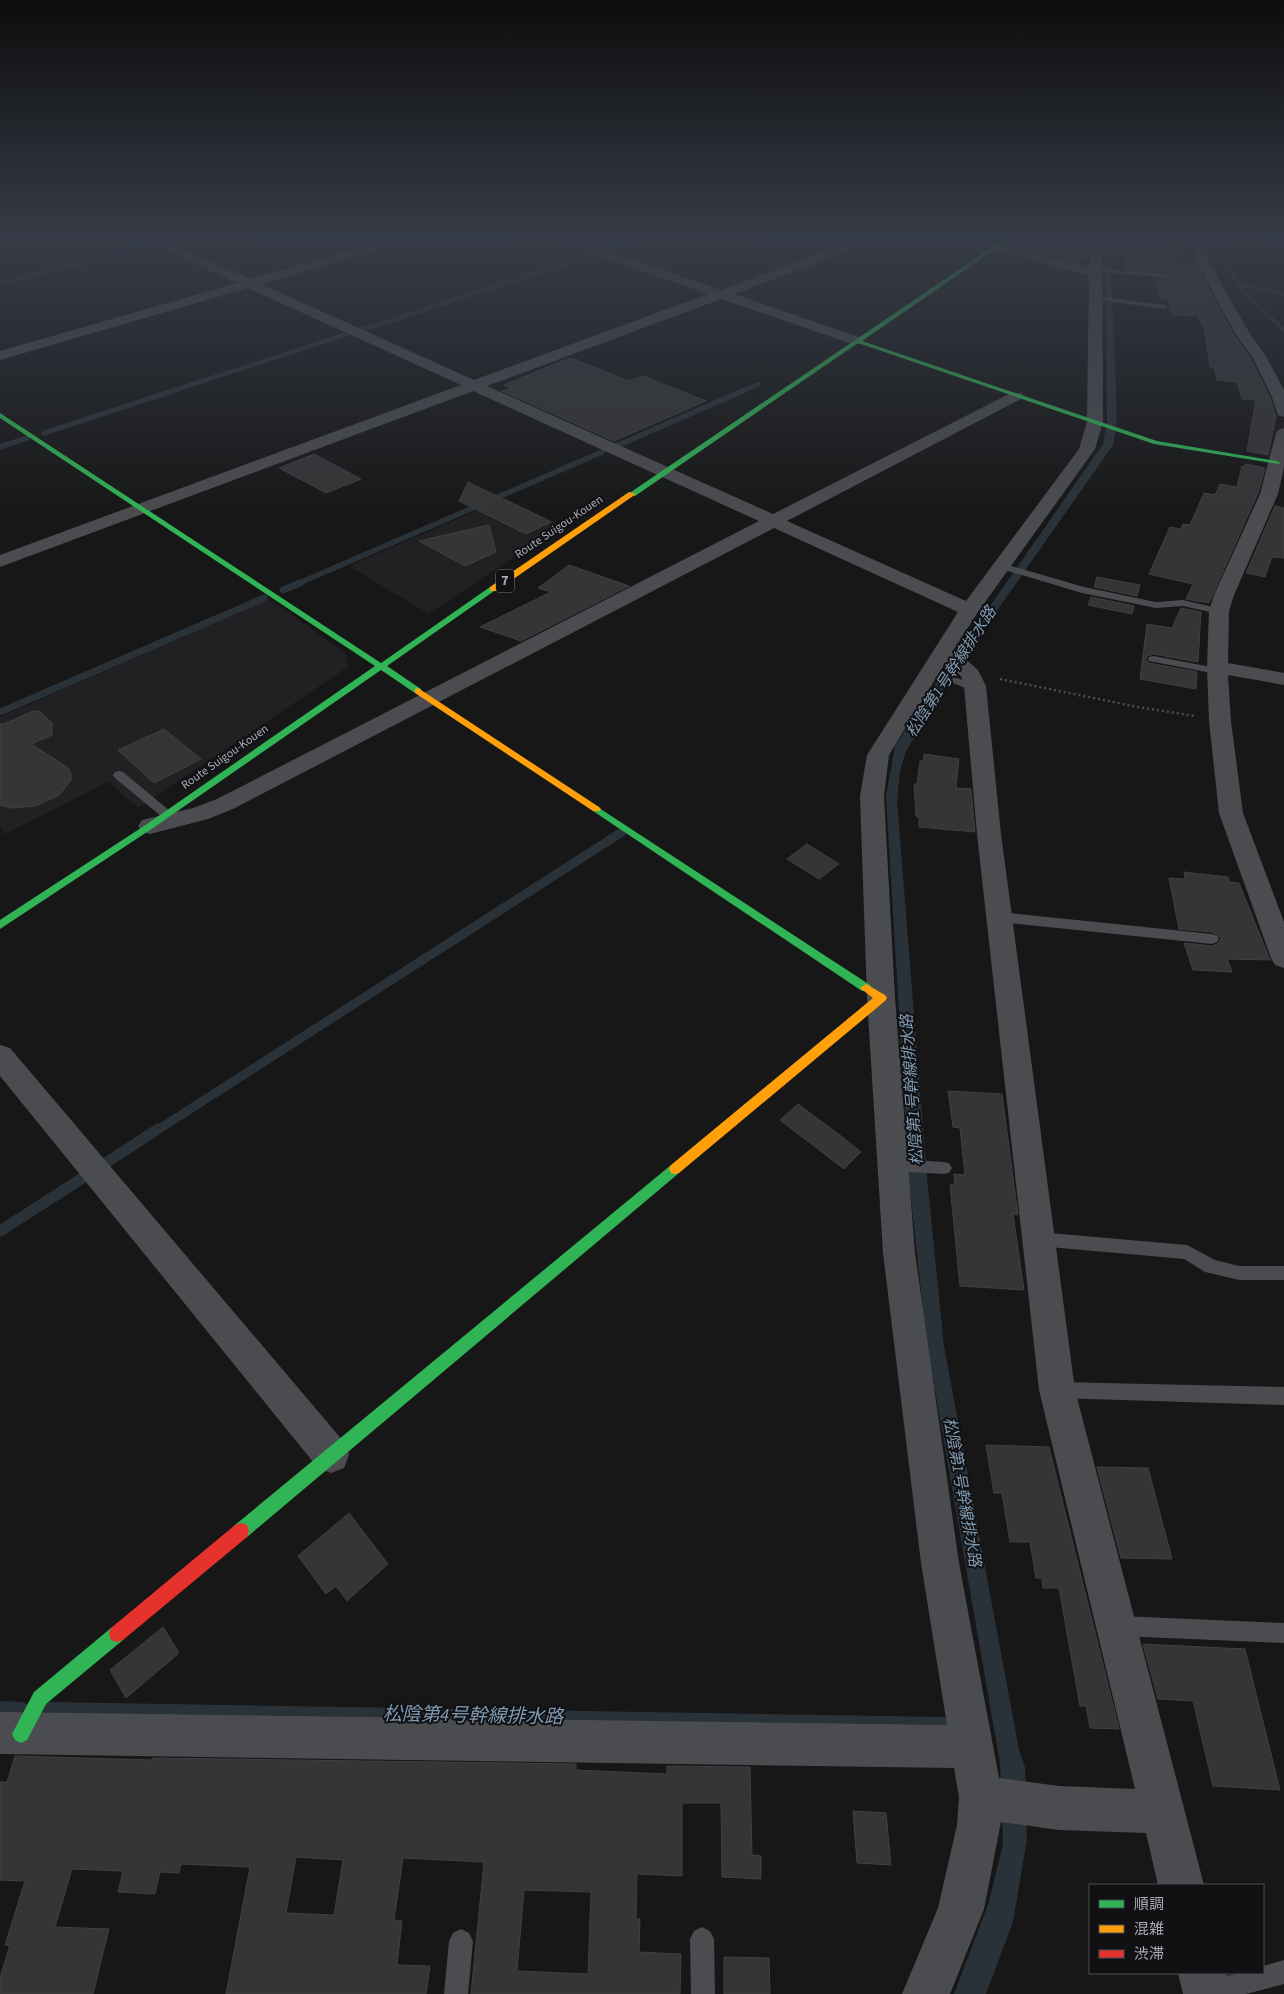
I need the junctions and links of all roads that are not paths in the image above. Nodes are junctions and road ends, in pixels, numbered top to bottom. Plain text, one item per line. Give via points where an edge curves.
1 (89, 330) edge
2 (350, 330) edge
3 (624, 330) edge
4 (825, 330) edge
5 (873, 330) edge
6 (1098, 330) edge
7 (1241, 330) edge
8 (857, 341) junction
9 (0, 356) edge
10 (474, 386) junction
11 (1016, 396) junction
12 (1282, 397) edge
13 (1284, 412) edge
14 (0, 415) edge
15 (1098, 423) junction
16 (1284, 433) edge
17 (1277, 463) junction
18 (664, 472) junction
19 (142, 509) junction
20 (773, 522) junction
21 (0, 561) edge
22 (1005, 567) junction
23 (969, 610) junction
24 (1219, 611) junction
25 (1153, 659) dead end
26 (381, 665) junction
27 (1217, 669) junction
28 (952, 670) junction
29 (1284, 679) edge
30 (431, 699) junction
31 (118, 775) dead end
32 (158, 820) junction
33 (999, 917) junction
34 (0, 925) edge
35 (1212, 939) dead end
36 (1284, 958) edge
37 (881, 998) junction
38 (0, 1056) edge
39 (895, 1165) junction
40 (937, 1167) dead end
41 (1037, 1239) junction
42 (1284, 1273) edge
43 (1057, 1390) junction
44 (1284, 1396) edge
45 (331, 1455) junction
46 (1116, 1626) junction
47 (1284, 1633) edge
48 (16, 1730) edge
49 (972, 1747) junction
50 (1003, 1800) junction
51 (1163, 1812) junction
52 (1181, 1884) edge
53 (702, 1939) dead end
54 (461, 1941) dead end
55 (1284, 1972) edge
56 (1205, 1986) edge
57 (456, 1994) edge
58 (702, 1994) edge
59 (926, 1994) edge

1 - 9 street
2 - 10 street
3 - 10 street
4 - 8 street
5 - 8 street, Route Suigou-Kouen / 7
6 - 15 street
7 - 12 street
8 - 11 street
8 - 18 street, Route Suigou-Kouen / 7
10 - 18 street
10 - 19 street
11 - 15 street
11 - 20 street
12 - 13 street
14 - 19 street
15 - 17 street via 1156,443
15 - 22 street via 1087,449
16 - 17 street
17 - 24 street via 1269,494
18 - 20 street
18 - 26 street, Route Suigou-Kouen / 7
19 - 21 street
19 - 26 street
20 - 23 street
20 - 30 street
22 - 23 street
22 - 24 lane via 1082,590 1156,605 1183,603
23 - 28 street
24 - 27 street
25 - 27 lane
26 - 30 street
26 - 32 street, Route Suigou-Kouen / 7
27 - 29 street
27 - 36 street via 1231,813
28 - 33 street
28 - 37 street via 878,754 872,796
30 - 32 street via 225,804 200,814
30 - 37 street
31 - 32 lane
32 - 34 street, Route Suigou-Kouen / 7
33 - 35 lane
33 - 41 street
37 - 39 street
37 - 45 street
38 - 45 street
39 - 40 lane
39 - 49 street via 899,1253 919,1420
41 - 42 lane via 1187,1252 1211,1267 1239,1273
41 - 43 street
43 - 44 lane
43 - 46 street
45 - 48 street via 40,1698
46 - 47 lane
46 - 51 street
48 - 49 street
49 - 50 street
50 - 51 street via 1059,1808
50 - 59 street via 979,1825 961,1909
51 - 52 street
53 - 58 lane
54 - 57 lane
55 - 56 lane

